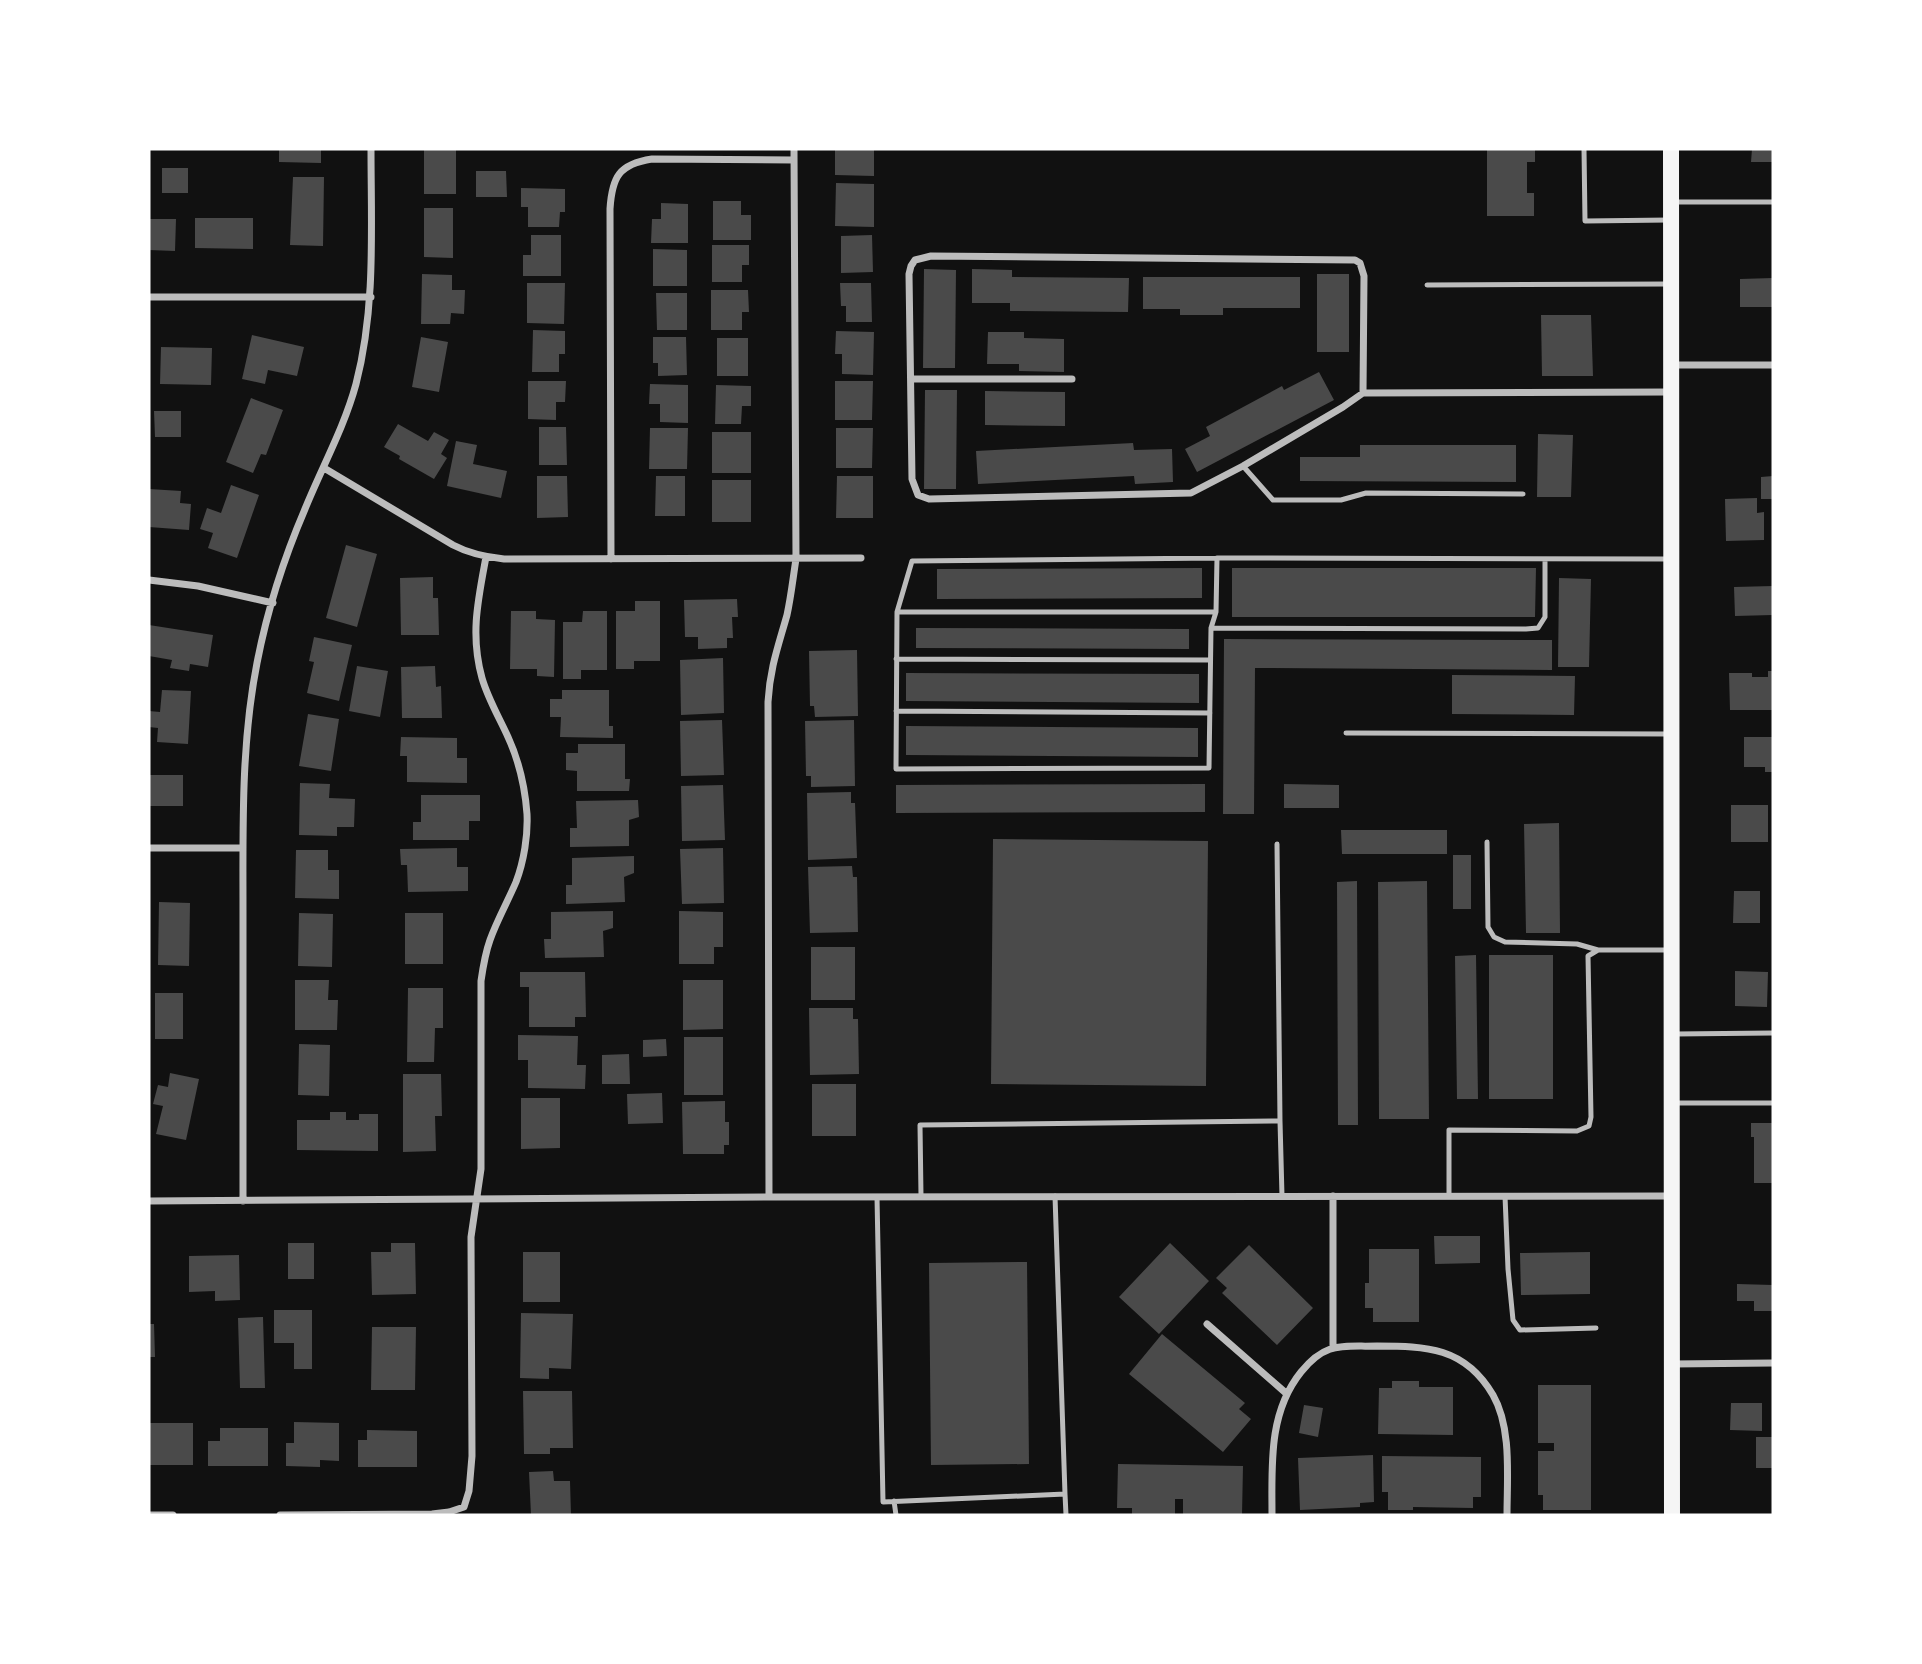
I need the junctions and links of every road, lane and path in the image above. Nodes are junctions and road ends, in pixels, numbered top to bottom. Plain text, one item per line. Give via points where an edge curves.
1 (371, 149) edge
2 (794, 149) edge
3 (1584, 149) edge
4 (1671, 149) edge
5 (794, 160) junction
6 (1672, 202) junction
7 (1773, 202) edge
8 (1672, 220) junction
9 (1672, 284) junction
10 (1427, 285) dead end
11 (149, 297) edge
12 (371, 297) junction
13 (1671, 365) junction
14 (1773, 365) edge
15 (912, 379) junction
16 (1072, 379) dead end
17 (1671, 392) junction
18 (1363, 393) junction
19 (1243, 466) junction
20 (324, 468) junction
21 (1523, 494) dead end
22 (486, 557) junction
23 (861, 558) dead end
24 (1217, 558) junction
25 (611, 559) junction
26 (796, 559) junction
27 (1545, 559) junction
28 (1671, 559) junction
29 (149, 580) edge
30 (273, 603) junction
31 (897, 612) junction
32 (1216, 612) junction
33 (1211, 628) junction
34 (896, 659) junction
35 (1210, 660) junction
36 (896, 711) junction
37 (1210, 713) junction
38 (1346, 733) dead end
39 (1671, 734) junction
40 (1487, 842) dead end
41 (1278, 844) dead end
42 (149, 848) edge
43 (243, 848) junction
44 (1598, 950) junction
45 (1671, 950) junction
46 (1773, 1033) edge
47 (1671, 1034) junction
48 (1672, 1103) junction
49 (1773, 1103) edge
50 (1280, 1121) junction
51 (921, 1196) junction
52 (1055, 1196) junction
53 (1282, 1196) junction
54 (1333, 1196) junction
55 (1449, 1196) junction
56 (1505, 1196) junction
57 (1670, 1196) junction
58 (769, 1197) junction
59 (877, 1197) junction
60 (477, 1198) junction
61 (149, 1201) edge
62 (243, 1201) junction
63 (1207, 1324) dead end
64 (1596, 1328) dead end
65 (1333, 1347) junction
66 (1773, 1363) edge
67 (1671, 1364) junction
68 (1287, 1394) junction
69 (1065, 1494) junction
70 (894, 1502) junction
71 (149, 1515) edge
72 (173, 1515) edge
73 (280, 1515) edge
74 (896, 1515) edge
75 (1066, 1515) edge
76 (1272, 1515) edge
77 (1507, 1515) edge
78 (1672, 1515) edge

1 - 12 street
2 - 5 street
3 - 8 lane via 1586,221
4 - 6 main road
5 - 25 street via 652,159 628,165 618,173 610,209
5 - 26 street
6 - 7 lane
6 - 8 main road
8 - 9 main road
9 - 10 lane
9 - 13 main road
11 - 12 street
12 - 20 street via 356,384
13 - 14 street
13 - 17 main road
15 - 16 street
15 - 18 street via 909,274 915,260 923,257 1349,259 1360,263 1364,276
15 - 19 street via 912,479 918,495 929,499 1191,493
17 - 18 street
17 - 28 main road
18 - 19 street
19 - 21 lane via 1273,500 1341,500 1366,493
20 - 22 street via 453,545
20 - 30 street via 304,509
22 - 25 street
22 - 60 street via 475,620 477,649 492,705 517,760 527,816 517,879 490,940 481,981
23 - 26 street
24 - 27 lane
24 - 31 lane via 912,561
24 - 32 lane
25 - 26 street
26 - 58 street via 768,702
27 - 28 lane
27 - 33 lane via 1545,617 1538,628
28 - 39 main road
29 - 30 street
30 - 43 street via 257,663 248,724
31 - 32 lane
31 - 34 lane
32 - 33 lane
33 - 35 lane
34 - 35 lane
34 - 36 lane
35 - 37 lane
36 - 37 lane
36 - 37 lane via 896,769 1209,768
38 - 39 lane
39 - 45 main road
40 - 44 lane via 1489,927 1494,937 1505,942 1577,944
41 - 50 lane
42 - 43 street
43 - 62 street
44 - 45 lane
44 - 55 lane via 1588,956 1589,1126 1577,1131 1448,1130
45 - 47 main road
46 - 47 lane
47 - 48 main road
48 - 49 lane
48 - 57 main road
50 - 51 lane via 920,1125
50 - 53 lane
51 - 52 street
51 - 59 street
52 - 53 street
52 - 69 lane
53 - 54 street
54 - 55 street
54 - 65 street
55 - 56 street
56 - 57 street
56 - 64 lane via 1513,1320 1520,1329
57 - 67 main road
58 - 59 street
58 - 60 street
59 - 70 lane via 883,1502
60 - 62 street
60 - 73 street via 471,1237 472,1474 464,1507 432,1514
61 - 62 street
63 - 68 street
65 - 68 street via 1301,1372
65 - 77 street via 1428,1347 1468,1365 1493,1395 1501,1413
66 - 67 street
67 - 78 main road
68 - 76 street via 1273,1438
69 - 70 lane
69 - 75 lane
70 - 74 lane
71 - 72 street

